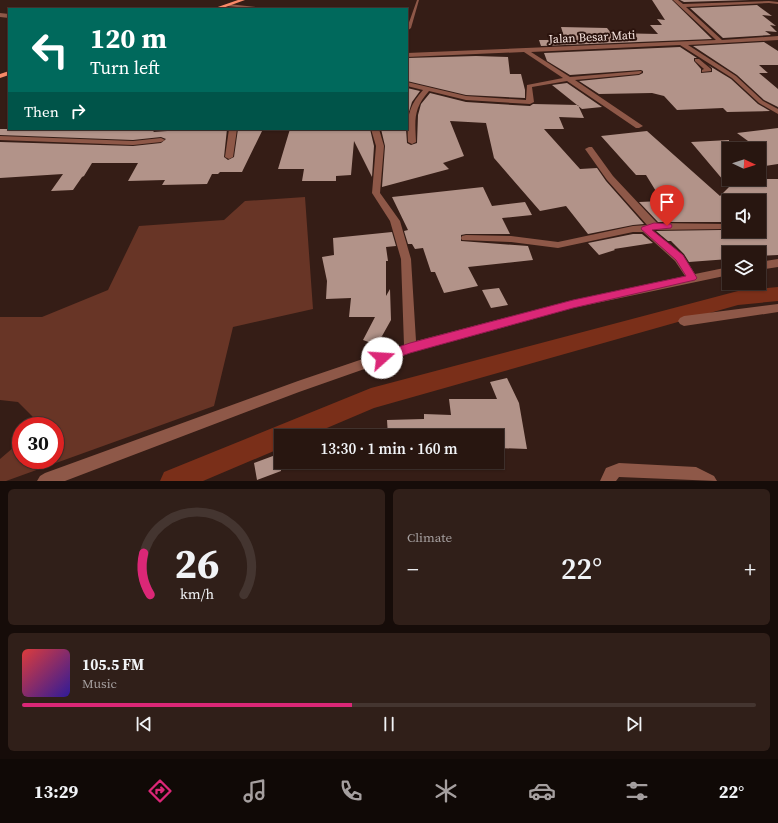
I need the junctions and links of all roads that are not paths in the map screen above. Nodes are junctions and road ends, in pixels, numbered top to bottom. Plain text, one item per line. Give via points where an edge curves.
1 (244, 0) edge
2 (418, 0) edge
3 (675, 0) edge
4 (778, 3) edge
5 (228, 5) junction
6 (681, 6) junction
7 (218, 8) edge
8 (255, 8) edge
9 (408, 29) edge
10 (778, 38) edge
11 (721, 42) junction
12 (670, 44) junction
13 (682, 44) junction
14 (526, 51) junction
15 (408, 55) edge
16 (704, 71) dead end
17 (639, 72) dead end
18 (570, 79) junction
19 (408, 84) edge
20 (426, 89) junction
21 (778, 112) edge
22 (640, 126) dead end
23 (233, 130) edge
24 (375, 130) edge
25 (0, 138) edge
26 (161, 140) dead end
27 (412, 142) dead end
28 (589, 149) dead end
29 (229, 156) dead end
30 (721, 226) dead end
31 (650, 228) junction
32 (466, 238) dead end
33 (778, 263) edge
34 (766, 265) edge
35 (722, 272) edge
36 (692, 278) junction
37 (778, 308) edge
38 (684, 321) dead end
39 (410, 348) junction
40 (45, 481) edge
41 (608, 481) edge
42 (709, 481) edge

1 - 5 main road
2 - 9 lane
3 - 6 street
4 - 6 street
5 - 7 main road
5 - 8 lane
6 - 11 street
10 - 11 street, Jalan Besar Mati
11 - 13 street, Jalan Besar Mati
12 - 13 street, Jalan Besar Mati
12 - 14 street, Jalan Besar Mati
12 - 16 street via 688,53 709,70
13 - 21 street via 734,77 761,102
14 - 15 street, Jalan Besar Mati
14 - 18 street
17 - 18 street
18 - 20 street via 529,86 530,102 466,98
18 - 22 street
19 - 20 street
20 - 27 street via 417,99 410,114
23 - 29 street
24 - 39 street via 380,146 376,193 395,221 406,259
25 - 26 street via 133,143
28 - 31 street
30 - 31 street
31 - 32 street via 633,229 558,245 511,239
31 - 36 street via 679,258
33 - 34 street
35 - 36 street
36 - 39 street via 573,304
37 - 38 street
39 - 40 street
41 - 42 street via 611,473 619,470 696,474

